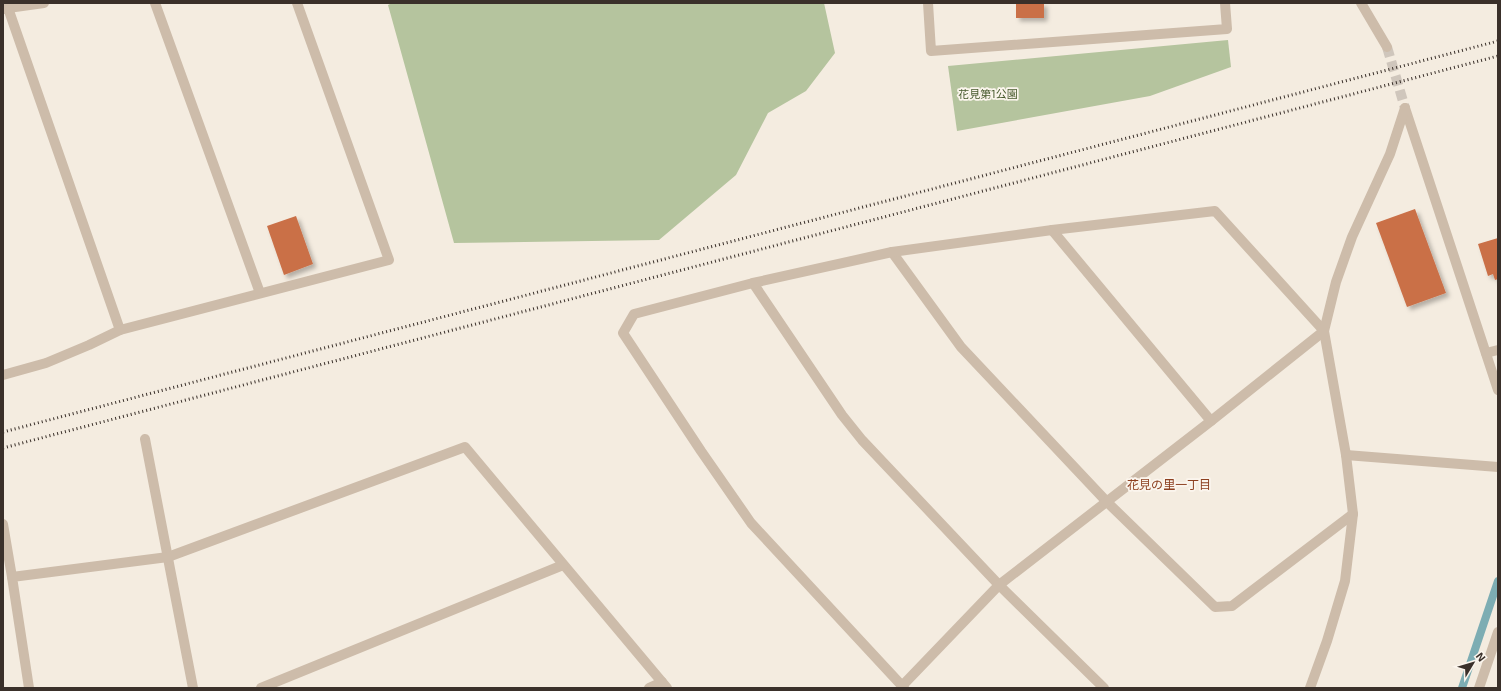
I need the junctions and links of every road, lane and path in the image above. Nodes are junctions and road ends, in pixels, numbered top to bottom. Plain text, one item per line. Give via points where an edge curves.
1 (44, 3) edge
2 (155, 3) edge
3 (297, 3) edge
4 (928, 3) edge
5 (1225, 3) edge
6 (1361, 3) edge
7 (5, 9) edge
8 (1387, 47) tunnel mouth
9 (1052, 230) junction
10 (892, 252) junction
11 (753, 283) junction
12 (260, 294) junction
13 (120, 330) junction
14 (1324, 331) junction
15 (1498, 350) edge
16 (1486, 353) junction
17 (3, 375) edge
18 (1498, 390) edge
19 (1211, 421) junction
20 (145, 439) dead end
21 (1346, 455) junction
22 (1498, 467) edge
23 (1107, 502) junction
24 (1353, 514) junction
25 (3, 524) edge
26 (168, 557) junction
27 (563, 565) junction
28 (12, 577) junction
29 (999, 586) junction
30 (1498, 632) edge
31 (283, 684) edge
32 (665, 685) edge
33 (903, 687) edge
34 (29, 688) edge
35 (193, 688) edge
36 (261, 688) edge
37 (649, 688) edge
38 (1104, 688) edge
39 (1310, 688) edge
40 (1479, 688) edge

1 - 7 street
2 - 12 street
3 - 12 street via 389,260
4 - 5 street via 931,52 1227,29
6 - 8 street
7 - 13 street
9 - 10 street
9 - 14 street via 1215,211
9 - 19 street
10 - 11 street
10 - 23 street via 961,347
11 - 29 street via 842,415 862,440
11 - 33 street via 634,314 623,333 751,523
12 - 13 street
13 - 17 street via 46,363
14 - 16 street via 1336,282 1352,237 1390,154 1405,108
14 - 19 street
14 - 21 street
15 - 16 street
16 - 18 street
19 - 23 street
20 - 26 street
21 - 22 street
21 - 24 street
23 - 24 street via 1215,607 1232,606
23 - 29 street
24 - 39 street via 1345,581
25 - 28 street
26 - 27 street via 464,447
26 - 28 street
26 - 35 street
27 - 31 street
27 - 32 street
28 - 34 street
29 - 33 street
29 - 38 street
30 - 40 street
31 - 36 street
32 - 37 street

